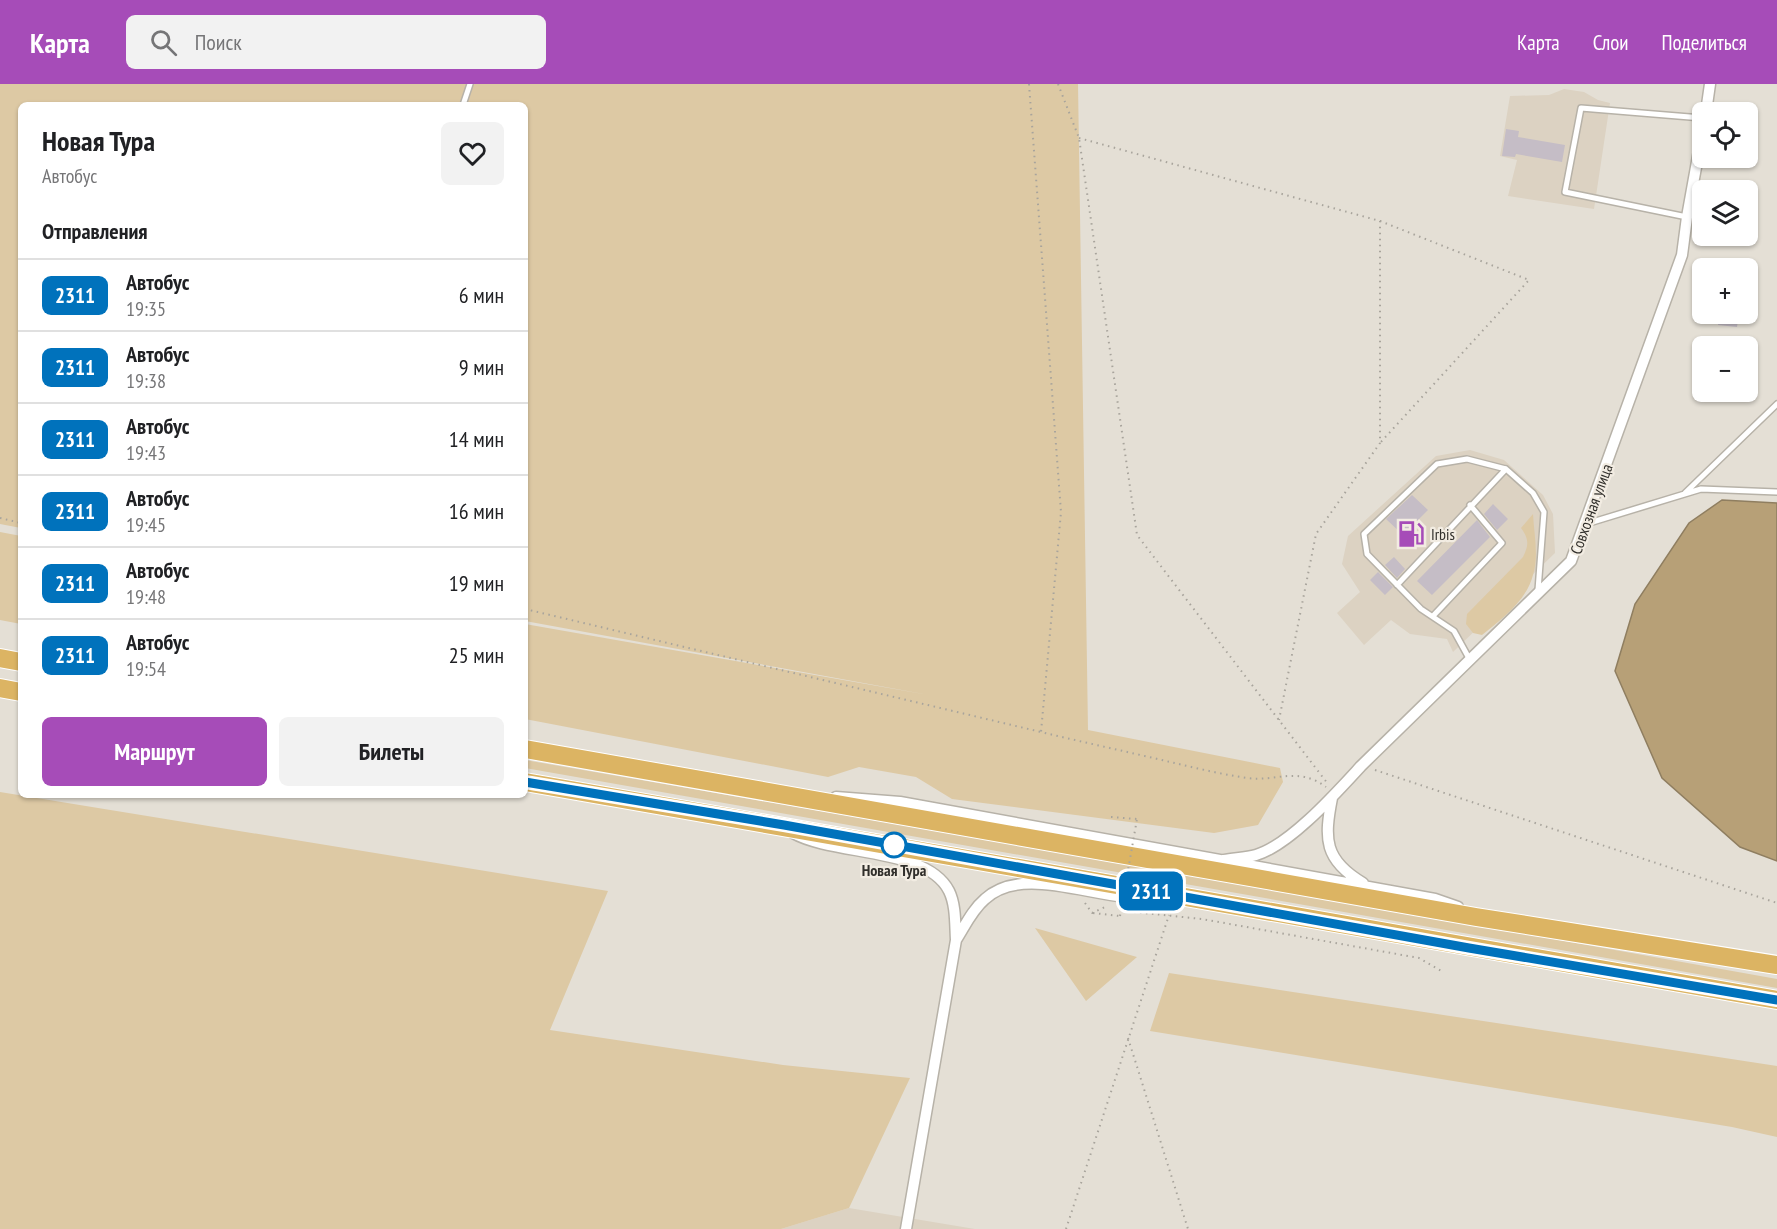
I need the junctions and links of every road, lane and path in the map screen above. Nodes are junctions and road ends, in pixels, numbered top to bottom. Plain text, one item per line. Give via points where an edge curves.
1 (470, 84) edge
2 (1029, 84) edge
3 (1058, 84) edge
4 (1710, 84) edge
5 (464, 102) edge
6 (1707, 102) edge
7 (1692, 117) edge
8 (1079, 138) junction
9 (1696, 168) edge
10 (1687, 217) junction
11 (1380, 221) junction
12 (1777, 404) edge
13 (1380, 443) junction
14 (1506, 469) junction
15 (1777, 492) edge
16 (1684, 494) junction
17 (1470, 506) junction
18 (0, 518) edge
19 (18, 522) edge
20 (1586, 524) junction
21 (1397, 585) junction
22 (1538, 594) junction
23 (528, 610) edge
24 (1432, 616) junction
25 (0, 658) edge
26 (1470, 660) junction
27 (18, 661) edge
28 (0, 688) edge
29 (18, 691) edge
30 (1279, 720) junction
31 (1041, 732) junction
32 (528, 749) edge
33 (1361, 766) junction
34 (528, 782) edge
35 (1334, 796) junction
36 (803, 797) junction
37 (1111, 817) dead end
38 (784, 825) junction
39 (1224, 860) junction
40 (1371, 888) junction
41 (1172, 894) junction
42 (1076, 902) dead end
43 (1777, 903) edge
44 (1107, 907) dead end
45 (1118, 909) dead end
46 (1092, 913) junction
47 (1169, 915) junction
48 (1476, 917) junction
49 (956, 940) junction
50 (1777, 965) edge
51 (1443, 972) dead end
52 (1777, 1000) edge
53 (1128, 1038) junction
54 (906, 1229) edge
55 (1066, 1229) edge
56 (1188, 1229) edge

1 - 5 lane
2 - 31 path via 1061,512
3 - 8 path
4 - 6 street
7 - 10 lane via 1581,108 1565,192
8 - 11 path
8 - 30 path via 1137,535
9 - 10 street, Совхозная улица
10 - 20 street, Совхозная улица via 1683,255
11 - 13 path
11 - 13 path via 1529,280
12 - 16 lane
13 - 30 path via 1316,534
14 - 17 lane
14 - 21 lane via 1467,459 1437,464 1364,534 1367,554
14 - 22 lane via 1533,493 1544,512
15 - 16 lane via 1701,489
16 - 20 lane
17 - 21 lane
17 - 24 lane via 1502,543
18 - 19 path
20 - 22 street, Совхозная улица via 1571,561
21 - 24 lane
22 - 26 street, Совхозная улица
23 - 31 path
24 - 26 lane via 1454,631
25 - 27 highway
26 - 33 street, Совхозная улица
28 - 29 highway
30 - 35 path
31 - 35 path via 1247,778 1288,774 1305,777 1319,781
32 - 36 highway
33 - 35 street, Совхозная улица
33 - 43 path
34 - 38 highway
35 - 39 street, Совхозная улица via 1277,846 1256,855
35 - 40 street via 1327,822 1330,851 1337,864
36 - 39 street via 900,802
36 - 48 highway
37 - 46 path, bridge via 1137,819 1120,916
38 - 41 highway
38 - 49 street via 810,842 925,866 948,889
39 - 40 street
40 - 48 street via 1435,899
41 - 49 street via 1144,899 1018,883 986,898
41 - 52 highway
42 - 46 path via 1086,903
44 - 46 path
45 - 47 path
47 - 51 path via 1419,957
47 - 53 path
48 - 50 highway
49 - 54 street
53 - 55 path
53 - 56 path

